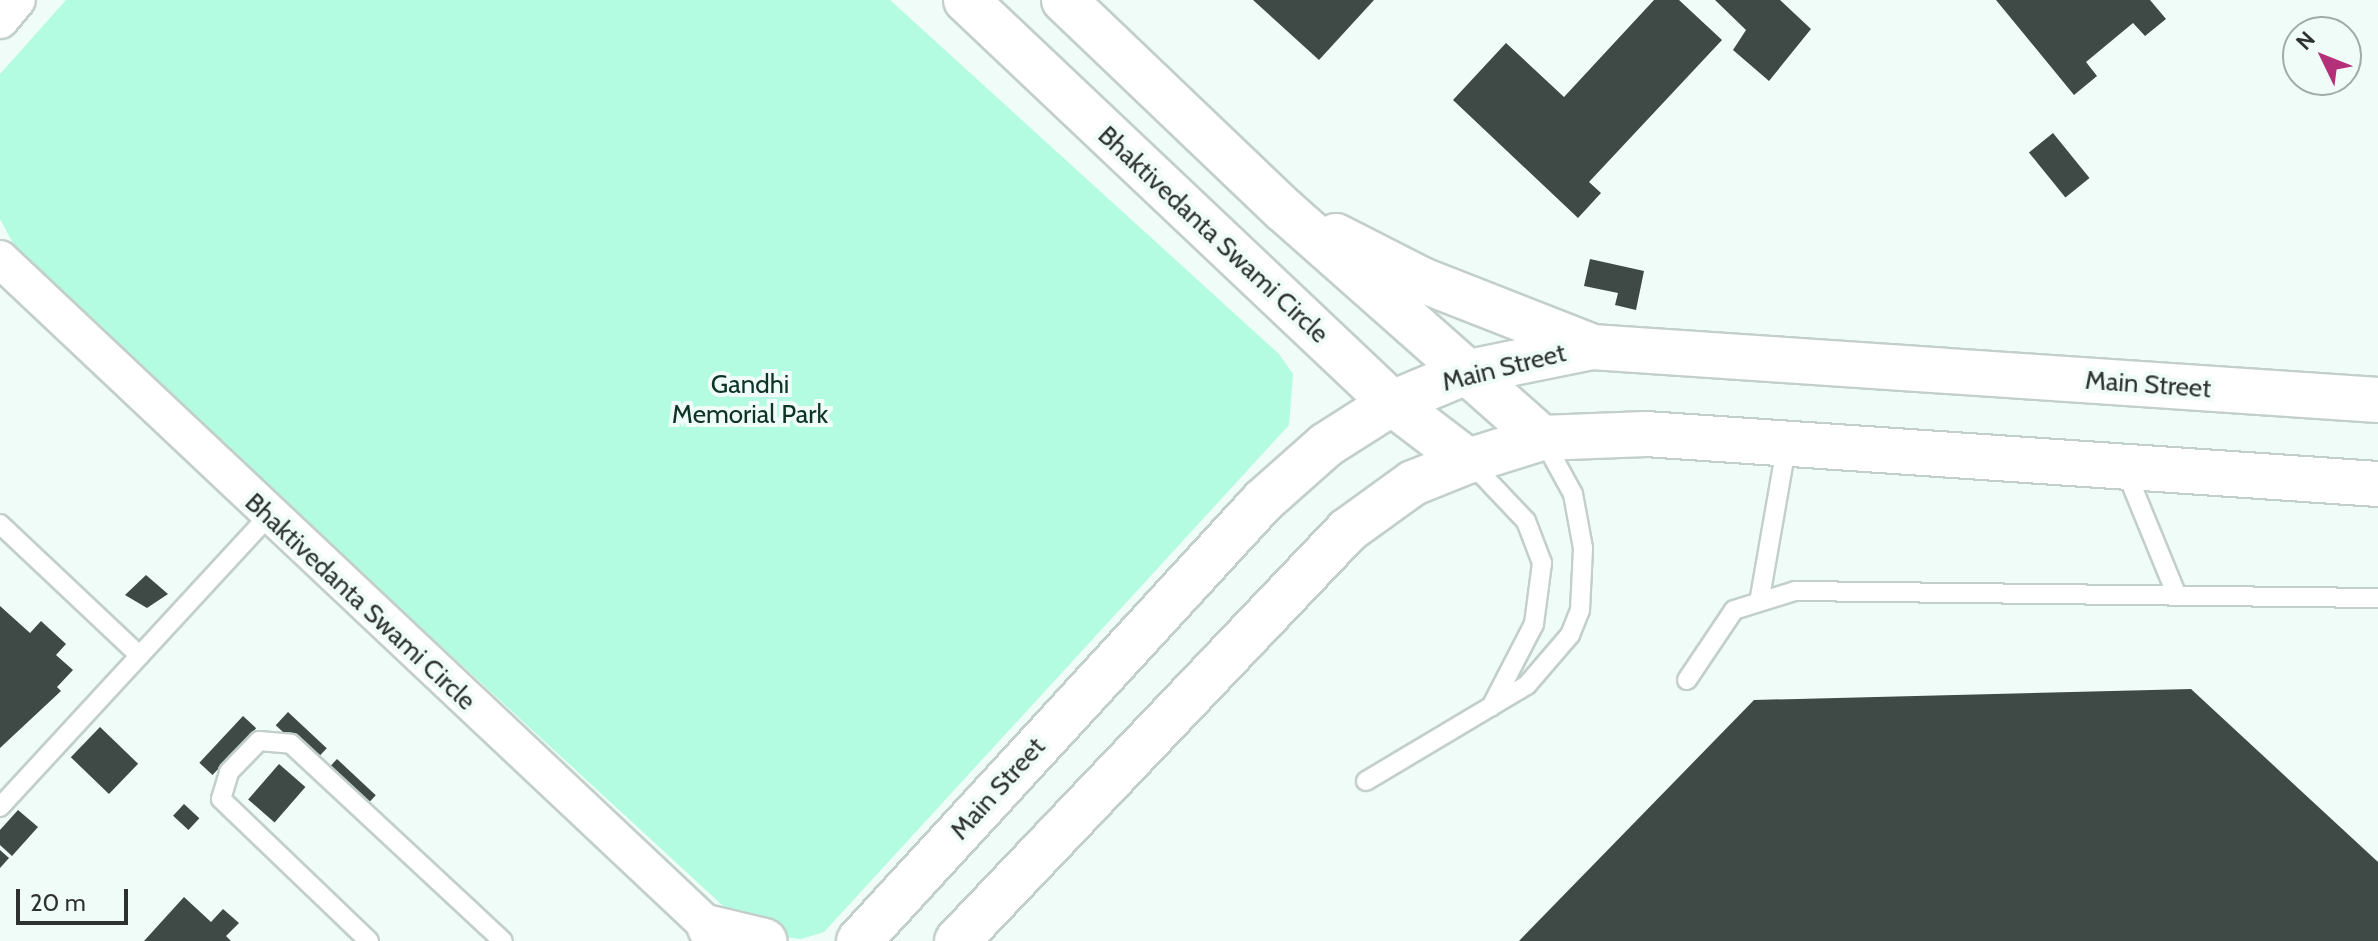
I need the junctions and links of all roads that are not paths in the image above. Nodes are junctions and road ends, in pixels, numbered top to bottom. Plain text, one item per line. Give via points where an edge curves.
1 (17, 0) edge
2 (966, 0) edge
3 (1073, 5) edge
4 (0, 20) edge
5 (1284, 210) junction
6 (0, 259) edge
7 (1592, 347) junction
8 (1464, 373) junction
9 (2378, 400) edge
10 (1392, 403) junction
11 (1542, 438) junction
12 (1787, 442) junction
13 (1468, 461) junction
14 (2122, 463) junction
15 (2378, 484) edge
16 (268, 517) junction
17 (0, 524) edge
18 (2177, 596) junction
19 (1760, 597) junction
20 (2378, 598) edge
21 (140, 656) junction
22 (1687, 680) dead end
23 (1490, 709) junction
24 (1366, 781) dead end
25 (0, 807) edge
26 (717, 935) edge
27 (369, 941) edge
28 (503, 941) edge
29 (764, 941) edge
30 (859, 941) edge
31 (957, 941) edge

1 - 4 street
2 - 10 street, Bhaktivedanta Swami Circle
3 - 5 street
5 - 7 street via 1422,280
5 - 8 street
6 - 16 street, Bhaktivedanta Swami Circle
7 - 8 street, Main Street
7 - 9 street, Main Street
8 - 10 street, Main Street
8 - 11 street
10 - 13 street, Bhaktivedanta Swami Circle
10 - 30 street, Main Street via 1326,445 1263,501
11 - 12 street via 1646,434
11 - 13 street
11 - 23 lane via 1565,473 1579,519 1580,610 1549,665
12 - 14 street
12 - 19 lane
13 - 23 lane via 1526,521 1542,563 1534,624
13 - 31 street via 1413,483 1348,530
14 - 15 street
14 - 18 lane
16 - 21 lane
16 - 26 street, Bhaktivedanta Swami Circle
17 - 21 lane
18 - 19 lane via 1795,591
18 - 20 lane
19 - 22 lane via 1717,627
21 - 25 lane
23 - 24 lane
26 - 29 street
27 - 28 lane via 221,799 229,772 259,741 291,744

